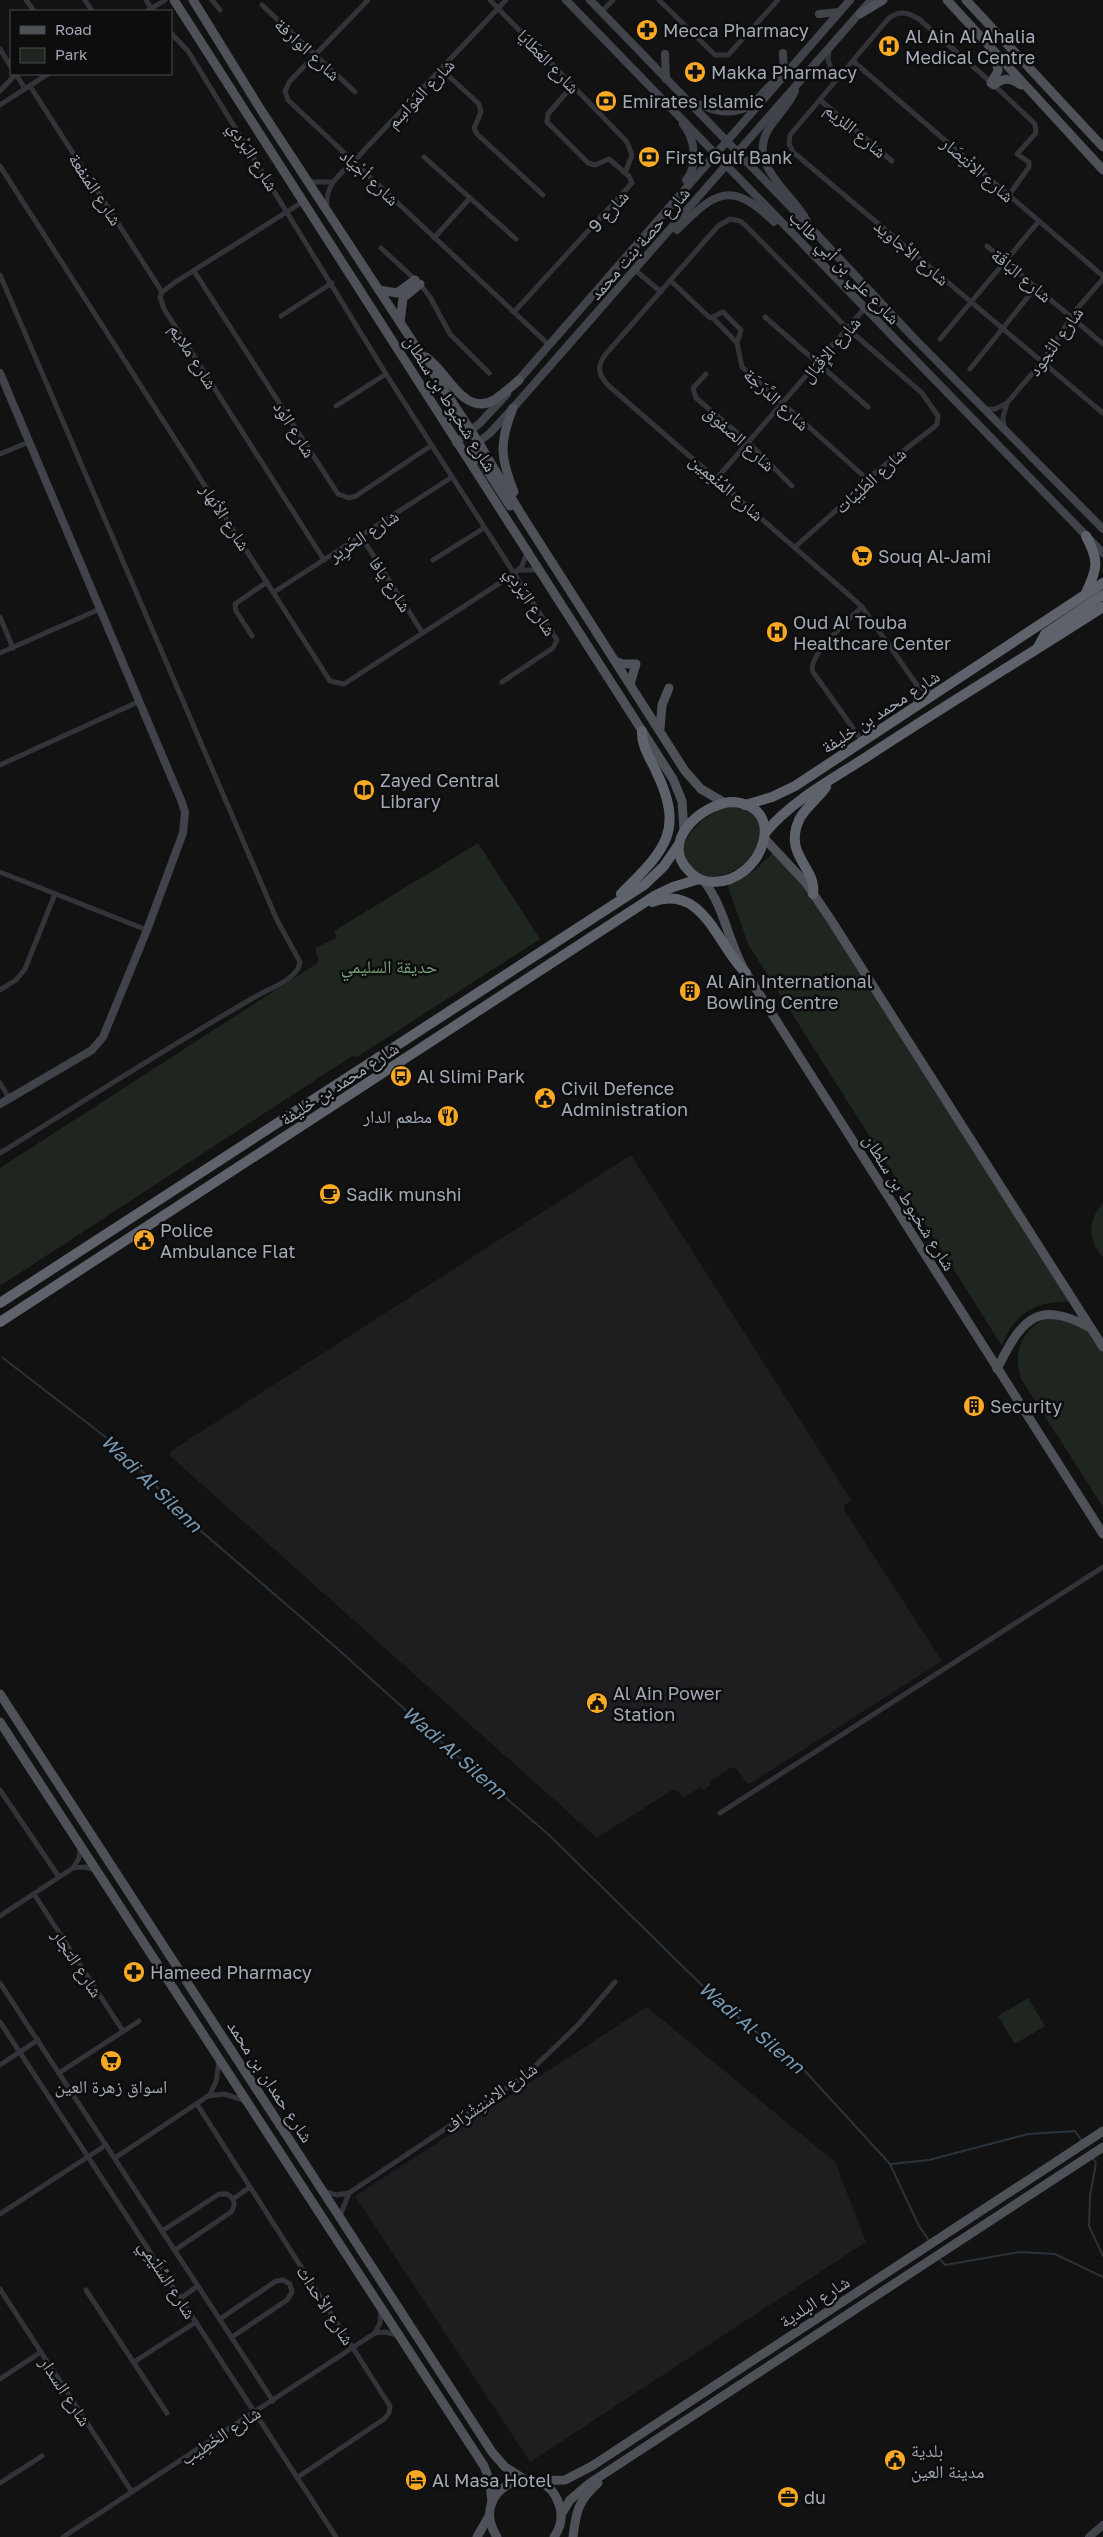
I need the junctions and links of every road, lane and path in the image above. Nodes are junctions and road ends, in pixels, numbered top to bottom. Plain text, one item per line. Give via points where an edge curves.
1 (146, 0) edge
2 (165, 0) edge
3 (174, 0) edge
4 (193, 0) edge
5 (212, 0) edge
6 (368, 0) edge
7 (490, 0) edge
8 (506, 0) edge
9 (566, 0) edge
10 (590, 0) edge
11 (613, 0) edge
12 (659, 0) edge
13 (778, 0) edge
14 (850, 0) edge
15 (871, 0) edge
16 (883, 0) edge
17 (966, 0) edge
18 (947, 1) edge
19 (262, 5) dead end
20 (498, 8) junction
21 (151, 10) edge
22 (220, 10) dead end
23 (601, 12) junction
24 (839, 12) junction
25 (819, 14) dead end
26 (860, 14) junction
27 (172, 34) edge
28 (830, 47) junction
29 (0, 49) edge
30 (994, 52) junction
31 (783, 53) dead end
32 (665, 54) dead end
33 (315, 55) junction
34 (854, 62) junction
35 (10, 65) edge
36 (442, 70) junction
37 (809, 71) junction
38 (832, 72) junction
39 (15, 75) edge
40 (17, 75) edge
41 (46, 75) edge
42 (784, 77) junction
43 (838, 77) junction
44 (666, 79) junction
45 (646, 81) junction
46 (798, 83) junction
47 (993, 84) junction
48 (572, 86) junction
49 (28, 87) junction
50 (1027, 89) junction
51 (0, 91) edge
52 (355, 92) dead end
53 (684, 97) junction
54 (820, 100) junction
55 (0, 105) edge
56 (726, 141) junction
57 (1103, 147) edge
58 (737, 152) junction
59 (715, 153) junction
60 (424, 157) dead end
61 (892, 161) dead end
62 (353, 162) junction
63 (726, 165) junction
64 (0, 166) edge
65 (1103, 170) edge
66 (625, 172) junction
67 (309, 182) junction
68 (331, 182) junction
69 (543, 195) dead end
70 (1009, 195) junction
71 (470, 198) junction
72 (304, 201) junction
73 (327, 210) junction
74 (288, 211) junction
75 (666, 211) junction
76 (1039, 221) junction
77 (810, 227) junction
78 (667, 235) junction
79 (796, 237) junction
80 (434, 238) junction
81 (516, 239) dead end
82 (987, 246) dead end
83 (381, 248) dead end
84 (1006, 261) junction
85 (635, 270) junction
86 (194, 271) junction
87 (0, 274) edge
88 (1103, 277) edge
89 (671, 280) junction
90 (418, 282) junction
91 (332, 283) junction
92 (1036, 287) junction
93 (379, 290) junction
94 (162, 292) junction
95 (661, 292) junction
96 (971, 302) junction
97 (864, 309) junction
98 (514, 312) junction
99 (281, 316) dead end
100 (765, 317) dead end
101 (1072, 317) junction
102 (713, 318) junction
103 (400, 322) junction
104 (847, 328) junction
105 (1002, 328) junction
106 (940, 339) dead end
107 (737, 343) junction
108 (1103, 344) edge
109 (550, 345) junction
110 (420, 353) junction
111 (1042, 362) junction
112 (818, 363) junction
113 (970, 368) dead end
114 (0, 373) edge
115 (489, 373) dead end
116 (386, 374) junction
117 (706, 374) dead end
118 (520, 380) junction
119 (1007, 403) junction
120 (782, 405) junction
121 (336, 406) dead end
122 (868, 407) dead end
123 (513, 408) junction
124 (982, 409) junction
125 (936, 411) joint
126 (1103, 413) edge
127 (471, 431) junction
128 (1005, 432) junction
129 (30, 442) junction
130 (456, 442) junction
131 (748, 442) junction
132 (479, 443) junction
133 (432, 445) junction
134 (0, 454) edge
135 (464, 454) junction
136 (473, 469) junction
137 (452, 477) junction
138 (716, 478) junction
139 (867, 479) junction
140 (792, 486) dead end
141 (522, 514) junction
142 (484, 528) junction
143 (1103, 529) edge
144 (361, 536) junction
145 (1086, 536) junction
146 (543, 547) junction
147 (795, 547) junction
148 (527, 552) junction
149 (1103, 553) edge
150 (324, 560) junction
151 (433, 560) dead end
152 (519, 570) junction
153 (538, 570) junction
154 (514, 574) junction
155 (267, 582) junction
156 (1103, 583) edge
157 (274, 592) junction
158 (1103, 594) edge
159 (1085, 595) junction
160 (862, 607) junction
161 (1103, 607) edge
162 (100, 609) junction
163 (0, 617) edge
164 (422, 632) junction
165 (252, 636) dead end
166 (13, 648) junction
167 (1038, 648) junction
168 (0, 653) edge
169 (615, 661) junction
170 (502, 682) dead end
171 (630, 684) junction
172 (917, 685) junction
173 (669, 688) dead end
174 (934, 695) junction
175 (140, 701) junction
176 (915, 708) junction
177 (660, 729) junction
178 (642, 731) junction
179 (863, 742) junction
180 (0, 765) edge
181 (827, 783) junction
182 (725, 802) junction
183 (745, 805) junction
184 (684, 830) junction
185 (765, 836) junction
186 (679, 844) junction
187 (0, 872) edge
188 (701, 879) junction
189 (55, 894) junction
190 (813, 894) junction
191 (611, 906) junction
192 (637, 907) junction
193 (147, 930) junction
194 (746, 973) junction
195 (0, 990) edge
196 (0, 1084) edge
197 (9, 1098) junction
198 (0, 1104) edge
199 (0, 1153) edge
200 (0, 1304) edge
201 (0, 1322) edge
202 (1092, 1329) junction
203 (1103, 1347) edge
204 (998, 1369) junction
205 (1103, 1534) edge
206 (1103, 1567) edge
207 (0, 1694) edge
208 (0, 1722) edge
209 (0, 1790) edge
210 (720, 1813) dead end
211 (80, 1846) junction
212 (73, 1868) junction
213 (96, 1870) junction
214 (59, 1877) junction
215 (34, 1894) junction
216 (0, 1916) edge
217 (0, 1982) edge
218 (615, 1982) dead end
219 (139, 2021) dead end
220 (0, 2022) edge
221 (123, 2031) junction
222 (38, 2040) junction
223 (20, 2052) junction
224 (218, 2058) junction
225 (0, 2065) edge
226 (59, 2073) junction
227 (208, 2096) junction
228 (247, 2102) junction
229 (197, 2104) junction
230 (1103, 2131) edge
231 (106, 2145) junction
232 (1103, 2147) edge
233 (88, 2156) junction
234 (115, 2158) junction
235 (250, 2187) junction
236 (323, 2191) junction
237 (349, 2194) junction
238 (233, 2199) junction
239 (0, 2214) edge
240 (340, 2216) junction
241 (162, 2231) junction
242 (175, 2250) junction
243 (198, 2286) junction
244 (0, 2289) edge
245 (86, 2290) dead end
246 (181, 2298) junction
247 (381, 2308) junction
248 (220, 2319) junction
249 (196, 2322) junction
250 (376, 2333) junction
251 (400, 2336) junction
252 (232, 2337) junction
253 (354, 2347) junction
254 (41, 2352) junction
255 (134, 2362) junction
256 (0, 2379) edge
257 (273, 2401) junction
258 (255, 2412) junction
259 (167, 2413) dead end
260 (42, 2456) dead end
261 (614, 2468) junction
262 (298, 2477) junction
263 (524, 2479) junction
264 (536, 2481) junction
265 (0, 2484) edge
266 (132, 2492) junction
267 (492, 2503) junction
268 (489, 2516) junction
269 (561, 2518) junction
270 (1103, 2525) edge
271 (64, 2537) edge
272 (336, 2537) edge
273 (476, 2537) edge
274 (497, 2537) edge
275 (554, 2537) edge
276 (560, 2537) edge
277 (572, 2537) edge
278 (1089, 2537) edge

1 - 21 street
2 - 21 street
3 - 72 main road, شارع شخبوط بن سلطان
4 - 67 main road, شارع شخبوط بن سلطان
5 - 22 street
6 - 33 street, شارع أجْيَاد
7 - 20 street, شارع العَطَايَا
8 - 20 street, شارع المَوَاسِم
9 - 45 main road, شارع علي بن أبي طالب
10 - 23 main road, شارع علي بن أبي طالب
11 - 23 street
12 - 13 street via 715,55 728,55
14 - 24 main road, شارع حصة بنت محمد
15 - 26 main road, شارع حصة بنت محمد
16 - 26 main road
17 - 57 main road
18 - 30 main road
19 - 33 street, شارع الوارفة
20 - 36 street, شارع المَوَاسِم
20 - 48 street, شارع العَطَايَا
23 - 44 main road, شارع علي بن أبي طالب
24 - 25 main road
24 - 42 main road, شارع حصة بنت محمد
26 - 28 main road, شارع حصة بنت محمد
27 - 74 street, شارع البَرْدِي via 188,51
28 - 37 main road, شارع حصة بنت محمد
28 - 38 street via 828,60
29 - 35 street
30 - 47 main road via 998,71
30 - 50 main road
31 - 42 main road
32 - 44 main road
33 - 52 street, شارع الوارفة
33 - 62 street, شارع أجْيَاد via 286,86 288,100
34 - 43 street, شارع الأجاويد
34 - 47 street, شارع الأجاويد via 888,19 905,12 919,19
34 - 70 street, شارع الانْتِصَار
36 - 62 street, شارع المَوَاسِم
36 - 69 street via 479,104 481,112 474,128 477,134
37 - 38 street via 821,69
37 - 46 main road, شارع حصة بنت محمد
38 - 43 street
39 - 51 street
40 - 49 street, شارع المَنفعة
41 - 49 street
42 - 53 main road via 751,105 733,111 706,108
42 - 56 main road, شارع حصة بنت محمد
43 - 54 street, شارع الأجاويد
44 - 53 main road, شارع علي بن أبي طالب
45 - 59 main road, شارع علي بن أبي طالب
45 - 75 main road via 685,126 694,152 690,175 671,198
46 - 58 main road, شارع حصة بنت محمد
46 - 77 main road via 790,102 768,130 763,150 764,160 774,178 801,208
47 - 50 main road via 1008,79
47 - 70 street, شارع الأجاويد via 1036,126 1034,134 1017,154 1029,162 1029,167
48 - 66 street, شارع العَطَايَا via 627,142 632,155
48 - 66 street, شارع 9 via 548,114 547,122 588,163 609,160
49 - 55 street
49 - 94 street, شارع المَنفعة
50 - 65 main road
53 - 56 main road, شارع علي بن أبي طالب
54 - 61 street, شارع اللزيم
54 - 96 street, شارع الأجاويد via 790,135 789,144 794,152
56 - 58 main road, شارع علي بن أبي طالب
56 - 59 main road, شارع حصة بنت محمد
58 - 63 main road, شارع حصة بنت محمد
58 - 77 main road, شارع علي بن أبي طالب
59 - 63 main road, شارع علي بن أبي طالب
59 - 75 main road, شارع حصة بنت محمد
60 - 71 street
62 - 68 street, شارع المَوَاسِم
62 - 80 street, شارع أجْيَاد
63 - 78 main road, شارع حصة بنت محمد
63 - 79 main road, شارع علي بن أبي طالب
64 - 155 street, شارع الأنهار
66 - 98 street, شارع 9 via 632,181 628,190
67 - 68 street
67 - 73 main road, شارع شخبوط بن سلطان
68 - 73 street
70 - 76 street, شارع الانْتِصَار
71 - 80 street
71 - 81 street
72 - 74 street
72 - 130 main road, شارع شخبوط بن سلطان
73 - 93 main road, شارع شخبوط بن سلطان
74 - 86 street
74 - 91 street, شارع البَرْدِي
75 - 109 main road, شارع حصة بنت محمد
76 - 84 street
76 - 88 street, شارع الانْتِصَار
77 - 124 main road, شارع علي بن أبي طالب
78 - 79 main road via 676,231 708,200 728,195 749,199
78 - 85 main road, شارع حصة بنت محمد
79 - 97 main road, شارع علي بن أبي طالب
80 - 98 street, شارع أجْيَاد
82 - 84 street, شارع البَاقَة
83 - 90 street
84 - 92 street, شارع البَاقَة
84 - 96 street
85 - 95 street
85 - 123 main road, شارع حصة بنت محمد
86 - 94 street
86 - 133 street, شارع الوُد via 338,494 349,498 356,496
87 - 199 street via 277,920 300,962 294,975
88 - 101 street, شارع النُجود
89 - 95 street, شارع المُنْعِمِين
89 - 102 street
89 - 104 street, شارع المُنْعِمِين via 718,226 726,220 735,219 745,225
90 - 93 main road via 397,293
90 - 103 main road via 403,298
90 - 115 street via 450,334
91 - 99 street
91 - 116 street, شارع البَرْدِي
92 - 101 street, شارع البَاقَة
92 - 105 street
93 - 103 main road, شارع شخبوط بن سلطان
94 - 150 street, شارع ملايم via 160,301 164,309
95 - 138 street, شارع المُنْعِمِين via 605,355 599,364 600,374 609,386
96 - 105 street, شارع الأجاويد
96 - 106 street
97 - 104 street, شارع الإِقْبَال
97 - 145 main road, شارع علي بن أبي طالب
98 - 109 street, شارع أجْيَاد
100 - 112 street
101 - 108 street, شارع البَاقَة
101 - 111 street, شارع النُجود
102 - 107 street
102 - 107 street, شارع الدَّرَجَة via 723,312 741,330
103 - 110 main road, شارع شخبوط بن سلطان
104 - 112 street, شارع الإِقْبَال
104 - 125 street, شارع المُنْعِمِين via 922,393
105 - 111 street, شارع الأجاويد
105 - 113 street
107 - 120 street, شارع الدَّرَجَة via 742,367
109 - 118 main road, شارع حصة بنت محمد
110 - 118 main road via 437,366 457,392 472,401 490,402
110 - 127 main road, شارع شخبوط بن سلطان
111 - 119 street, شارع النُجود
111 - 126 street, شارع الأجاويد
112 - 120 street, شارع الإِقْبَال
112 - 122 street
114 - 129 main road
116 - 121 street
116 - 133 street, شارع البَرْدِي
117 - 131 street, شارع الصفوق via 694,388 696,398
118 - 127 main road, شارع حصة بنت محمد
119 - 124 street
119 - 128 street via 1003,417
120 - 131 street, شارع الإِقْبَال
120 - 139 street, شارع الدَّرَجَة
123 - 132 main road, شارع حصة بنت محمد
123 - 141 main road via 503,435 502,455
124 - 128 main road, شارع علي بن أبي طالب
125 - 139 street, شارع الطَيْبَات via 938,421 933,428
127 - 130 main road, شارع حصة بنت محمد
127 - 132 main road, شارع شخبوط بن سلطان
128 - 143 main road, شارع علي بن أبي طالب
129 - 134 street
129 - 162 main road
130 - 135 main road, شارع شخبوط بن سلطان
131 - 138 street, شارع الإِقْبَال
131 - 140 street, شارع الصفوق
132 - 135 main road, شارع حصة بنت محمد
132 - 141 main road, شارع شخبوط بن سلطان
133 - 137 street, شارع البَرْدِي
135 - 136 main road, شارع شخبوط بن سلطان
136 - 146 main road via 472,457 476,454 526,531
136 - 148 main road, شارع شخبوط بن سلطان
137 - 142 street, شارع البَرْدِي
137 - 144 street, شارع الحَرِير
138 - 147 street, شارع المُنْعِمِين
139 - 147 street, شارع الطَيْبَات
141 - 146 main road, شارع شخبوط بن سلطان
142 - 151 street
142 - 154 street, شارع البَرْدِي
144 - 150 street, شارع الحَرِير
144 - 164 street, شارع يافا
145 - 149 main road, شارع علي بن أبي طالب
145 - 159 highway via 1096,564 1094,578
146 - 169 main road, شارع شخبوط بن سلطان
147 - 160 street, شارع المُنْعِمِين
148 - 152 street, شارع الأنهار
148 - 153 main road, شارع شخبوط بن سلطان
150 - 157 street, شارع الحَرِير
152 - 153 street
152 - 154 street, شارع الأنهار
153 - 178 main road, شارع شخبوط بن سلطان
154 - 164 street, شارع الأنهار
154 - 170 street, شارع البَرْدِي via 557,643
155 - 157 street, شارع الأنهار
155 - 165 street via 235,604
156 - 159 highway, شارع محمد بن خليفة
157 - 164 street, شارع الأنهار via 327,677 335,684 344,684
158 - 167 highway via 1045,634
159 - 174 highway, شارع محمد بن خليفة
160 - 172 street, شارع المُنْعِمِين
160 - 179 street via 812,660 811,666
161 - 167 highway, شارع محمد بن خليفة
162 - 166 street
162 - 175 main road
163 - 166 street
166 - 168 street
167 - 181 highway, شارع محمد بن خليفة
169 - 171 main road, شارع شخبوط بن سلطان
169 - 171 main road via 636,664
171 - 177 main road, شارع شخبوط بن سلطان
172 - 174 street, شارع المُنْعِمِين
172 - 176 street
173 - 177 main road via 662,705
174 - 176 highway, شارع محمد بن خليفة
175 - 180 street
175 - 193 main road via 181,800 185,823
176 - 179 highway, شارع محمد بن خليفة
177 - 182 main road, شارع شخبوط بن سلطان via 692,780
178 - 184 main road, شارع شخبوط بن سلطان via 678,790
178 - 191 highway via 644,744 667,795 668,833 655,860
179 - 183 highway, شارع محمد بن خليفة via 788,790
181 - 185 highway, شارع محمد بن خليفة via 785,812
181 - 190 highway via 802,815 795,837 799,859 813,883
182 - 183 highway
182 - 184 highway via 702,813
183 - 185 highway via 761,818
184 - 186 highway
185 - 188 highway via 760,854 741,873 717,882
185 - 190 main road
186 - 188 highway via 682,862
186 - 191 highway, شارع محمد بن خليفة via 651,879
187 - 189 street
188 - 192 highway, شارع محمد بن خليفة via 672,886
188 - 194 main road, شارع شخبوط بن سلطان via 719,905 733,948
189 - 193 street
189 - 195 street via 25,969 16,980
190 - 202 main road
191 - 200 highway, شارع محمد بن خليفة
192 - 194 highway via 668,898 692,905 706,917 729,955
192 - 201 highway, شارع محمد بن خليفة
193 - 197 main road via 98,1043 92,1050
194 - 204 main road, شارع شخبوط بن سلطان
196 - 197 street
197 - 198 main road
202 - 203 main road
202 - 204 main road via 1060,1315 1033,1320 1016,1333
204 - 205 main road, شارع شخبوط بن سلطان
206 - 210 street
207 - 236 main road, شارع حمدان بن محمد
208 - 211 main road, شارع حمدان بن محمد
209 - 214 street
211 - 212 street via 79,1858
211 - 213 main road, شارع حمدان بن محمد
212 - 213 street
212 - 214 street
213 - 224 main road, شارع حمدان بن محمد
214 - 215 street
215 - 216 street
215 - 221 street, شارع التجار
217 - 222 street, شارع السِّلَيْمِي
218 - 237 street, شارع الاسْتِشْرَاف via 579,2024 526,2075
219 - 221 street
220 - 223 street, شارع السِّلَيْمِي
221 - 226 street
222 - 223 street
222 - 226 street, شارع السِّلَيْمِي
223 - 225 street
223 - 233 street, شارع السِّلَيْمِي
224 - 227 street via 216,2082
224 - 228 main road, شارع حمدان بن محمد
226 - 231 street, شارع السِّلَيْمِي
227 - 228 street via 232,2095
227 - 229 street
228 - 247 main road, شارع حمدان بن محمد
229 - 234 street
229 - 235 street, شارع الأحداث
230 - 264 main road, شارع البلدية via 580,2473 565,2480
231 - 233 street
231 - 234 street, شارع السِّلَيْمِي
232 - 261 main road, شارع البلدية
233 - 239 street
233 - 246 street, شارع السِّلَيْمِي
234 - 241 street, شارع السِّلَيْمِي
235 - 238 street
235 - 253 street, شارع الأحداث
236 - 237 street
236 - 240 main road, شارع حمدان بن محمد
237 - 240 street
238 - 241 street via 227,2194 219,2194
238 - 242 street via 235,2205 231,2212
240 - 263 main road, شارع حمدان بن محمد via 492,2452 504,2467
241 - 242 street, شارع السِّلَيْمِي
242 - 243 street, شارع السِّلَيْمِي
243 - 246 street
243 - 248 street, شارع السِّلَيْمِي
244 - 254 street, شارع السدار
245 - 255 street
246 - 249 street, شارع السِّلَيْمِي
247 - 250 street
247 - 251 main road, شارع حمدان بن محمد
248 - 252 street, شارع السِّلَيْمِي
248 - 252 street, شارع السِّلَيْمِي via 276,2281 290,2284 292,2292 288,2300
249 - 255 street
249 - 258 street, شارع السِّلَيْمِي
250 - 251 street via 390,2332
250 - 253 street, شارع الخَطِيب
251 - 267 main road, شارع حمدان بن محمد via 484,2466
252 - 257 street, شارع السِّلَيْمِي
253 - 257 street, شارع الخَطِيب
253 - 262 street, شارع الأحداث via 389,2402 389,2413
254 - 256 street
254 - 266 street, شارع السدار
255 - 259 street
257 - 258 street, شارع الخَطِيب
258 - 262 street, شارع السِّلَيْمِي
258 - 266 street, شارع الخَطِيب
260 - 265 street
261 - 269 main road, شارع البلدية via 570,2500
261 - 277 main road via 582,2498
262 - 272 street, شارع السِّلَيْمِي
263 - 264 main road, شارع البلدية
263 - 267 main road via 515,2480 501,2489
264 - 269 main road via 552,2490
266 - 271 street, شارع الخَطِيب
267 - 268 main road
268 - 273 main road
268 - 274 main road
269 - 275 main road, شارع البلدية
269 - 276 main road
270 - 278 main road

